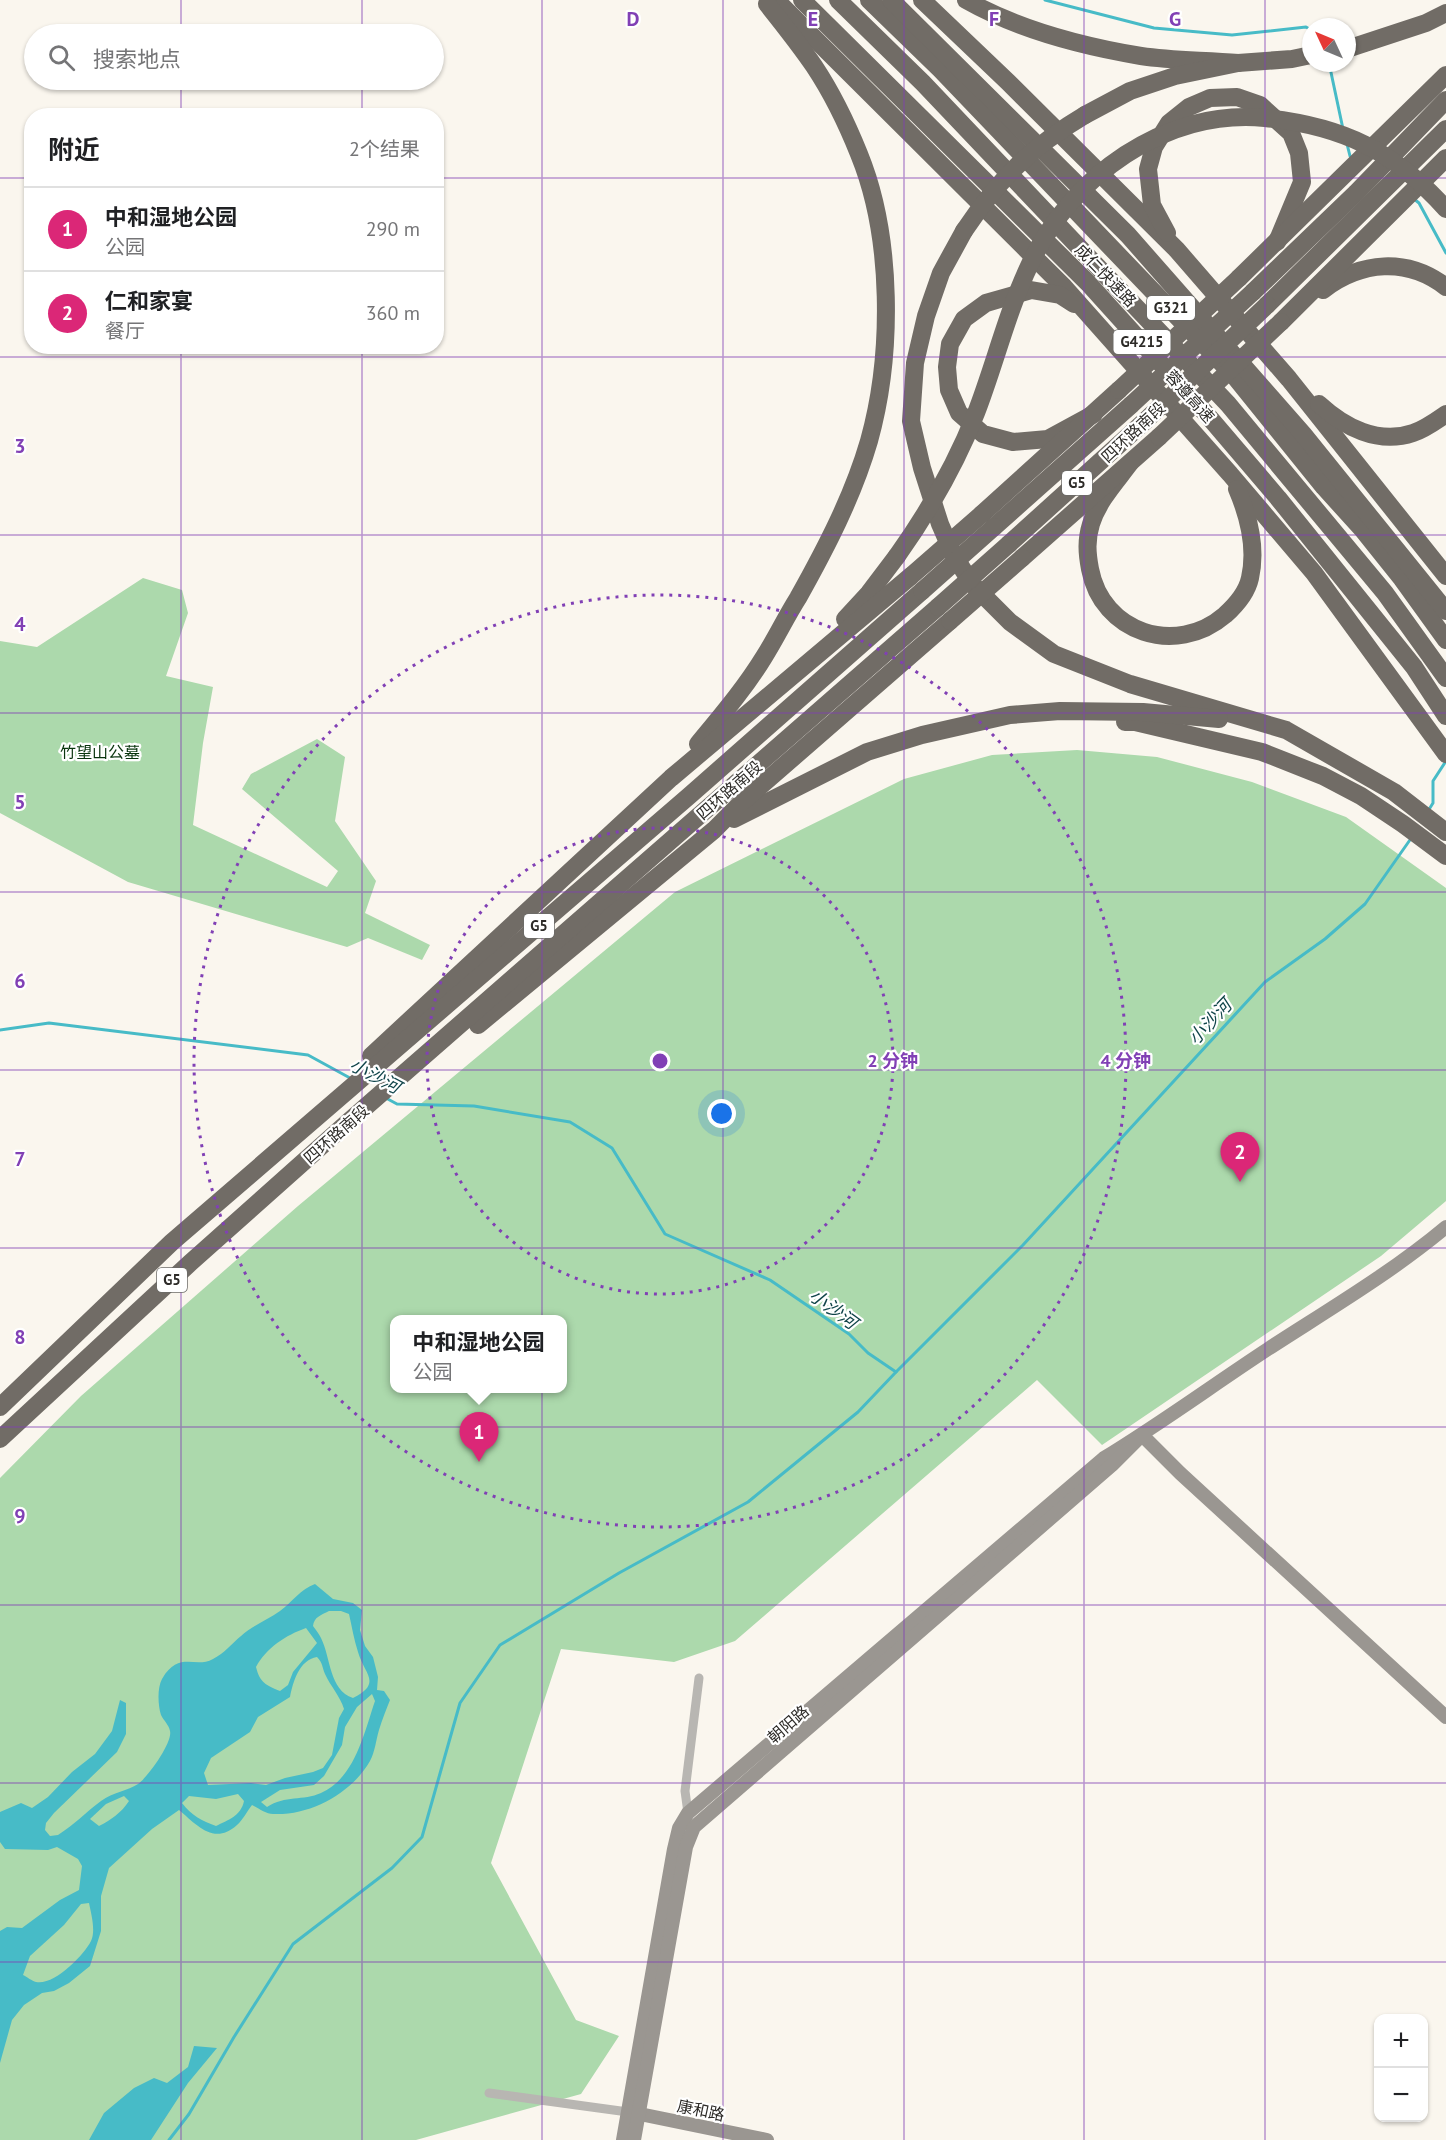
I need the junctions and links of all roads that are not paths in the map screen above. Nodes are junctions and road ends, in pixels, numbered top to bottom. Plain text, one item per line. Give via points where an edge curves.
1 (764, 0) edge
2 (776, 0) edge
3 (802, 0) edge
4 (838, 0) edge
5 (869, 0) edge
6 (891, 0) edge
7 (922, 0) edge
8 (966, 0) edge
9 (1446, 13) edge
10 (1356, 46) edge
11 (1302, 57) edge
12 (1238, 63) junction
13 (1446, 75) edge
14 (1446, 100) edge
15 (1446, 129) edge
16 (1446, 158) edge
17 (1446, 209) edge
18 (1278, 242) junction
19 (1177, 250) junction
20 (1446, 287) edge
21 (1085, 312) junction
22 (1281, 322) junction
23 (1289, 379) junction
24 (1094, 414) junction
25 (1446, 414) edge
26 (1130, 463) junction
27 (1230, 474) junction
28 (988, 520) junction
29 (1446, 576) edge
30 (917, 583) junction
31 (1446, 611) edge
32 (1446, 640) edge
33 (1446, 678) edge
34 (771, 693) junction
35 (1010, 715) junction
36 (1446, 716) edge
37 (1259, 722) junction
38 (1441, 747) edge
39 (692, 756) junction
40 (743, 808) junction
41 (1446, 832) edge
42 (1440, 851) edge
43 (380, 1056) junction
44 (417, 1069) junction
45 (1446, 1227) edge
46 (0, 1407) edge
47 (1142, 1435) junction
48 (0, 1439) edge
49 (699, 1678) dead end
50 (1446, 1717) edge
51 (688, 1812) junction
52 (489, 2093) dead end
53 (633, 2113) junction
54 (623, 2140) edge
55 (634, 2140) edge
56 (767, 2140) edge

1 - 39 highway via 814,66 861,157 878,218 887,327 869,440 853,486 821,556 763,658
2 - 21 highway
3 - 36 highway, 蓉遵高速 / G4215 via 1088,283 1209,417 1355,591
4 - 33 highway, 成仁快速路 / G321 via 932,92 1228,404 1385,593
5 - 32 highway, 成仁快速路 / G321 via 1236,378 1389,562
6 - 31 highway via 1128,235 1303,434
7 - 19 highway
8 - 12 highway via 1026,27 1078,43 1143,56
9 - 10 highway
11 - 12 highway
12 - 37 highway, bridge via 1175,76 1130,91 1085,115 1054,133 1019,162 987,197 941,273 926,316 915,363 911,421 922,468 953,554 972,584 1010,622 1054,654 1130,684
13 - 18 highway
14 - 28 highway, 四环路南段 / G5, bridge via 1356,193 1131,405
15 - 44 highway, 四环路南段 / G5, bridge via 1145,421
16 - 22 highway
17 - 34 highway, bridge via 1411,173 1377,150 1319,127 1287,120 1248,116 1204,121 1162,134 1119,157 1060,213 1030,262 958,456 920,523 869,593
18 - 19 highway via 1302,182 1299,153 1291,133 1260,105 1237,97 1210,98 1189,107 1169,123 1154,147 1148,168 1152,205
18 - 24 highway, bridge
19 - 23 highway
20 - 22 highway via 1421,272 1386,265 1366,267 1332,282
21 - 24 highway via 1060,295 1031,290 986,303 964,319 950,344 949,390 959,413 983,434 1013,442 1048,439
21 - 27 highway
22 - 26 highway, bridge
23 - 25 highway via 1331,415 1353,429 1377,436 1412,434
23 - 29 highway
24 - 28 highway
26 - 27 highway via 1091,523 1086,549 1093,583 1113,614 1134,628 1160,636 1182,635 1211,626 1235,606 1250,580 1254,549 1246,512
26 - 40 highway, bridge
27 - 38 highway via 1314,573
28 - 30 highway, 四环路南段 / G5, bridge
30 - 34 highway
30 - 43 highway, 四环路南段 / G5 via 711,777
34 - 39 highway
35 - 37 highway via 1143,712
35 - 40 highway via 922,735 867,753
35 - 42 highway via 1135,722 1262,752 1361,796
37 - 41 highway via 1286,730 1394,792
39 - 43 highway
40 - 44 highway
43 - 46 highway, 四环路南段 / G5 via 172,1242
44 - 48 highway, G5 via 190,1263
45 - 47 main road via 1392,1268
47 - 50 main road
47 - 51 main road via 1104,1458
47 - 53 main road, 朝阳路 via 694,1827 686,1847
49 - 51 street, 朝阳路 via 685,1791
51 - 53 main road, 朝阳路 via 674,1849
52 - 53 street
53 - 54 main road, 朝阳路
53 - 55 main road, 朝阳路
53 - 56 main road, 康和路

